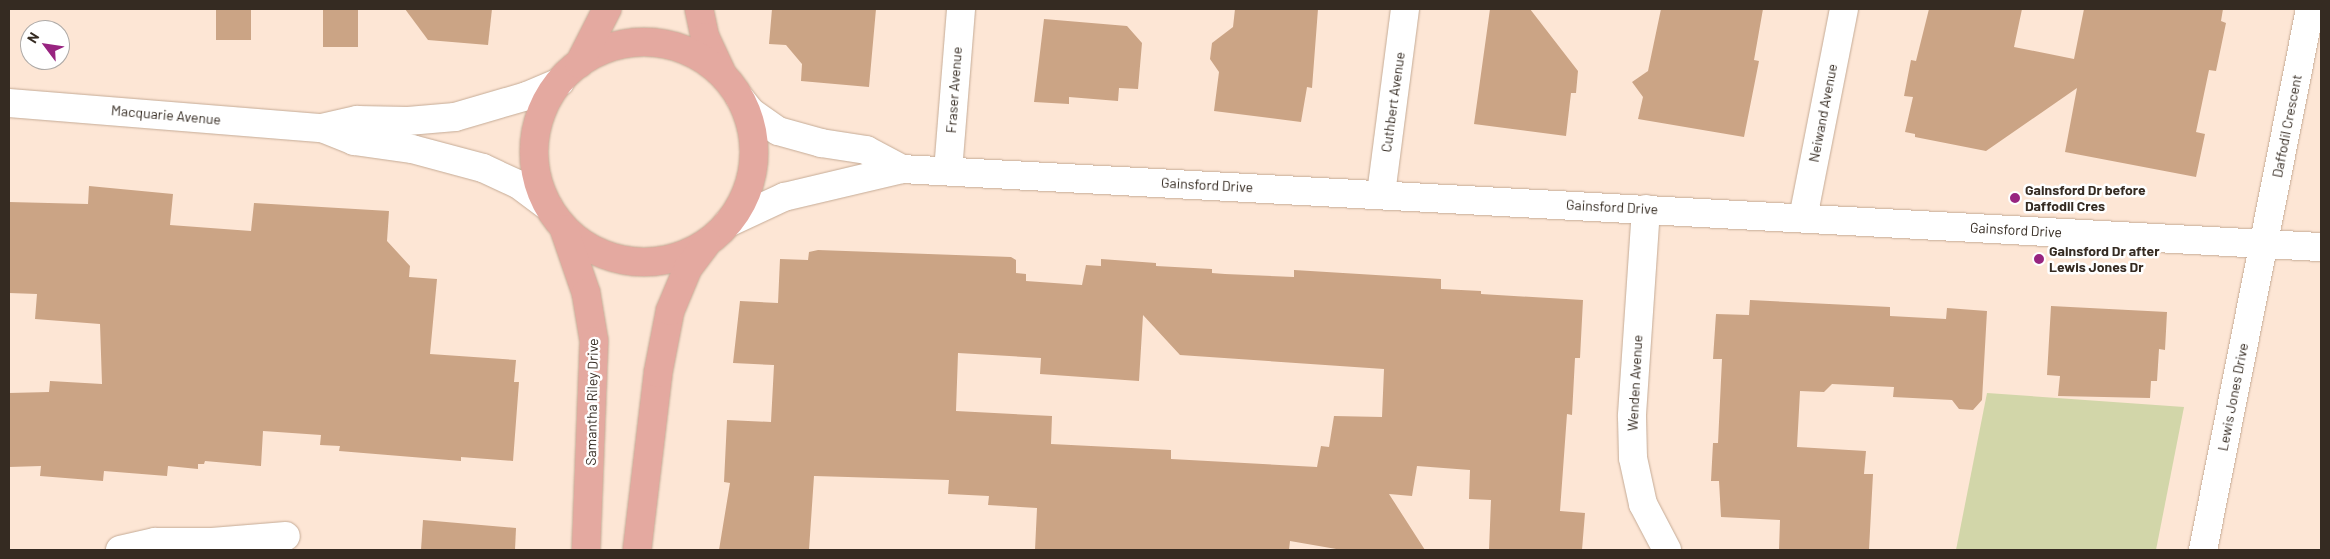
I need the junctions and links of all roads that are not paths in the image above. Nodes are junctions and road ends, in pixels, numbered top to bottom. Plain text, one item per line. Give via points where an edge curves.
1 (607, 9) edge
2 (699, 9) edge
3 (961, 9) edge
4 (1405, 9) edge
5 (1844, 9) edge
6 (2310, 9) edge
7 (570, 73) junction
8 (732, 88) junction
9 (9, 103) edge
10 (322, 128) junction
11 (902, 169) junction
12 (948, 171) junction
13 (1380, 194) junction
14 (1646, 209) junction
15 (556, 217) junction
16 (1803, 218) junction
17 (728, 223) junction
18 (708, 241) junction
19 (2263, 244) junction
20 (2321, 247) edge
21 (286, 536) dead end
22 (120, 550) edge
23 (586, 550) edge
24 (637, 550) edge
25 (1667, 550) edge
26 (2203, 550) edge

1 - 7 main road
2 - 8 main road via 705,37
3 - 12 street, Fraser Avenue
4 - 13 street, Cuthbert Avenue
5 - 16 street, Neiwand Avenue
6 - 19 street, Daffodil Crescent
7 - 8 main road via 602,50 628,43 654,43 704,60
7 - 10 street, Macquarie Avenue via 527,96 455,117 408,121 357,120
7 - 15 main road, Samantha Riley Drive via 545,104 536,129 534,156 538,182
8 - 11 street, Gainsford Drive via 751,112 778,131 821,144 866,150
8 - 17 main road via 750,123 754,149 751,176 742,201
9 - 10 street, Macquarie Avenue
10 - 15 street, Macquarie Avenue via 354,141 412,149 478,166 518,184
11 - 12 street, Gainsford Drive
11 - 17 street, Gainsford Drive via 784,197
12 - 13 street, Gainsford Drive
13 - 14 street, Gainsford Drive
14 - 16 street, Gainsford Drive
14 - 25 street, Wenden Avenue via 1632,417 1633,458 1643,504
15 - 18 main road via 599,252 633,262 660,262 685,254
15 - 23 main road, Samantha Riley Drive via 586,293 594,342
16 - 19 street, Gainsford Drive
17 - 18 main road
18 - 24 main road via 688,268 670,311 658,373
19 - 20 street, Gainsford Drive
19 - 26 street, Lewis Jones Drive
21 - 22 street via 212,542 155,542

